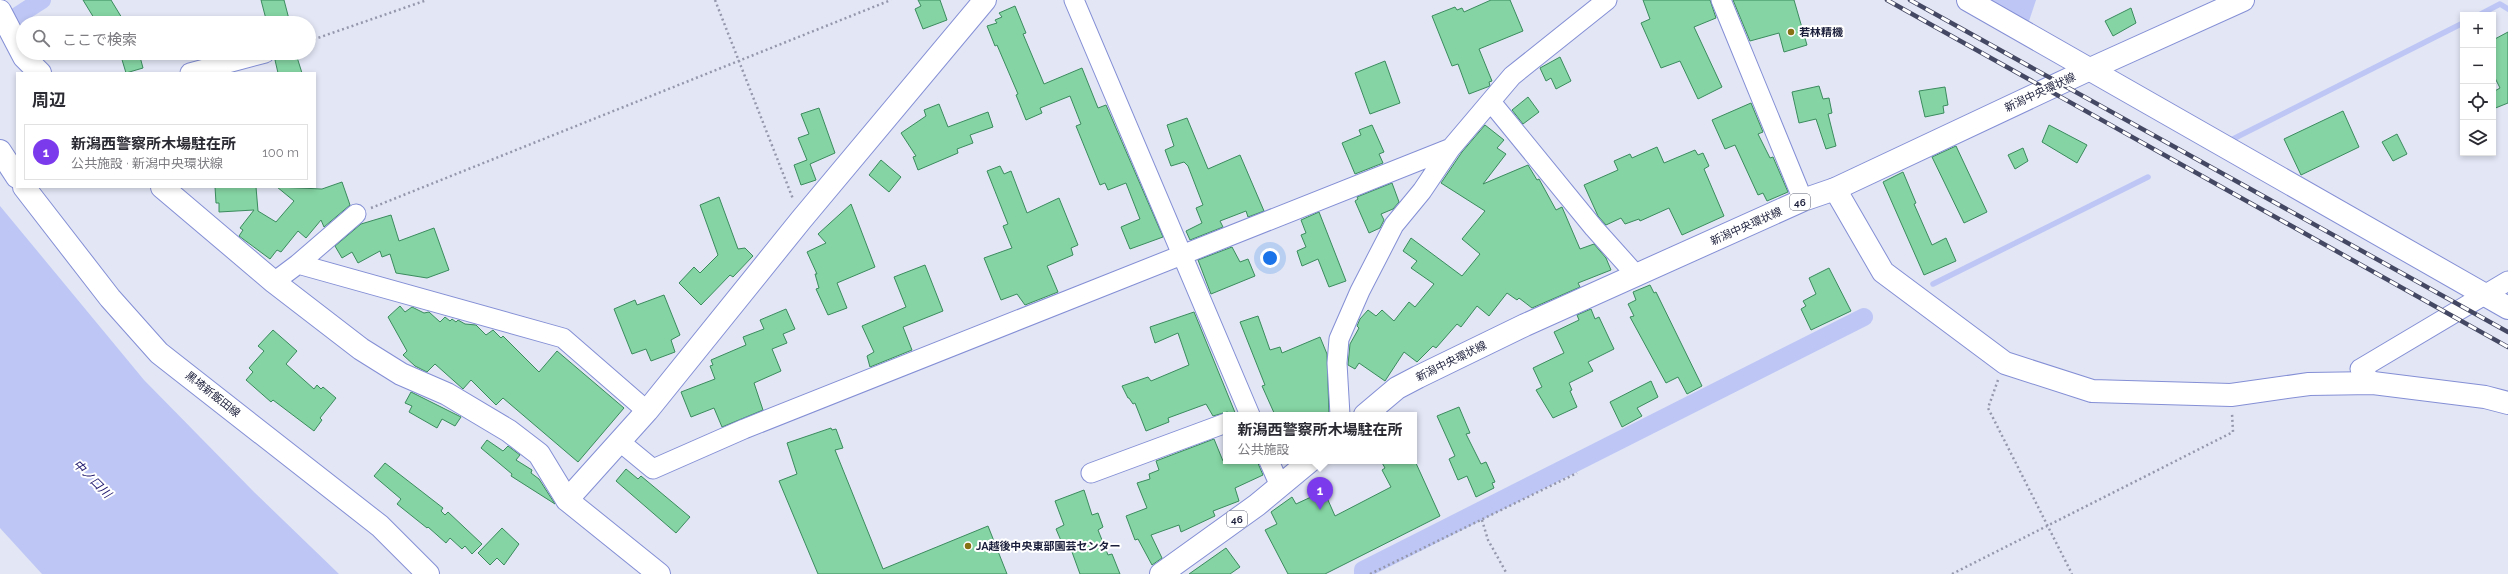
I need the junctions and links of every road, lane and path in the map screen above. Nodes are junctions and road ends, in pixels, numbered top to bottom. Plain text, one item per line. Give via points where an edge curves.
1 (427, 0) edge
2 (715, 0) edge
3 (890, 0) edge
4 (985, 0) edge
5 (1074, 0) edge
6 (1607, 0) edge
7 (1720, 0) edge
8 (1968, 0) edge
9 (2242, 0) edge
10 (0, 11) edge
11 (316, 39) edge
12 (16, 42) edge
13 (27, 60) edge
14 (239, 60) edge
15 (739, 62) junction
16 (2088, 70) junction
17 (39, 72) edge
18 (194, 72) edge
19 (1491, 102) junction
20 (1452, 148) junction
21 (0, 151) edge
22 (16, 175) edge
23 (25, 188) edge
24 (163, 188) edge
25 (1835, 189) junction
26 (1803, 200) junction
27 (356, 214) joint
28 (801, 220) junction
29 (1183, 255) junction
30 (298, 264) junction
31 (1637, 276) junction
32 (2508, 281) edge
33 (274, 282) junction
34 (2483, 294) junction
35 (2508, 308) edge
36 (2005, 363) junction
37 (2373, 383) junction
38 (2232, 395) junction
39 (2508, 403) edge
40 (647, 411) junction
41 (1248, 412) edge
42 (1340, 412) edge
43 (1369, 412) edge
44 (1223, 424) edge
45 (619, 441) junction
46 (1270, 464) edge
47 (1306, 464) edge
48 (1091, 472) dead end
49 (1577, 473) dead end
50 (1280, 486) junction
51 (567, 500) junction
52 (1482, 520) junction
53 (2047, 525) junction
54 (428, 574) edge
55 (659, 574) edge
56 (1161, 574) edge
57 (1370, 574) edge
58 (1506, 574) edge
59 (1952, 574) edge
60 (2072, 574) edge

1 - 11 path
2 - 15 path
3 - 15 path
4 - 28 street
5 - 29 street
6 - 19 street via 1512,76
7 - 26 street
8 - 16 street
9 - 16 street, 新潟中央環状線 / 46
10 - 12 street
13 - 17 street
14 - 18 street
15 - 27 path
15 - 28 path
16 - 25 street, 新潟中央環状線 / 46
16 - 34 street
19 - 20 street
19 - 31 street via 1594,228
20 - 29 street
20 - 42 street via 1422,192 1394,225 1339,339 1337,363
21 - 22 street
23 - 54 street, 黒埼新飯田線 via 110,298 160,353 380,526
24 - 33 street
25 - 26 street, 新潟中央環状線 / 46
25 - 36 street via 1883,272
26 - 31 street, 新潟中央環状線 / 46
27 - 30 street
28 - 40 street
29 - 41 street
29 - 45 street via 744,430 653,469
30 - 33 street
30 - 40 street via 563,338
31 - 43 street, 新潟中央環状線 / 46 via 1525,325 1418,377 1397,388
32 - 34 street
33 - 51 street via 367,353 401,374 447,394 509,431 539,454
34 - 35 street
34 - 37 street via 2360,369
36 - 38 street via 2092,391
36 - 53 path via 1988,408
37 - 38 street via 2309,384
37 - 39 street via 2485,397
38 - 53 path via 2233,432
40 - 45 street
44 - 48 street
45 - 51 street
46 - 50 street
47 - 50 street, 46
49 - 52 path
50 - 56 street, 46
51 - 55 street
52 - 57 path
52 - 58 path via 1488,540
53 - 59 path
53 - 60 path

